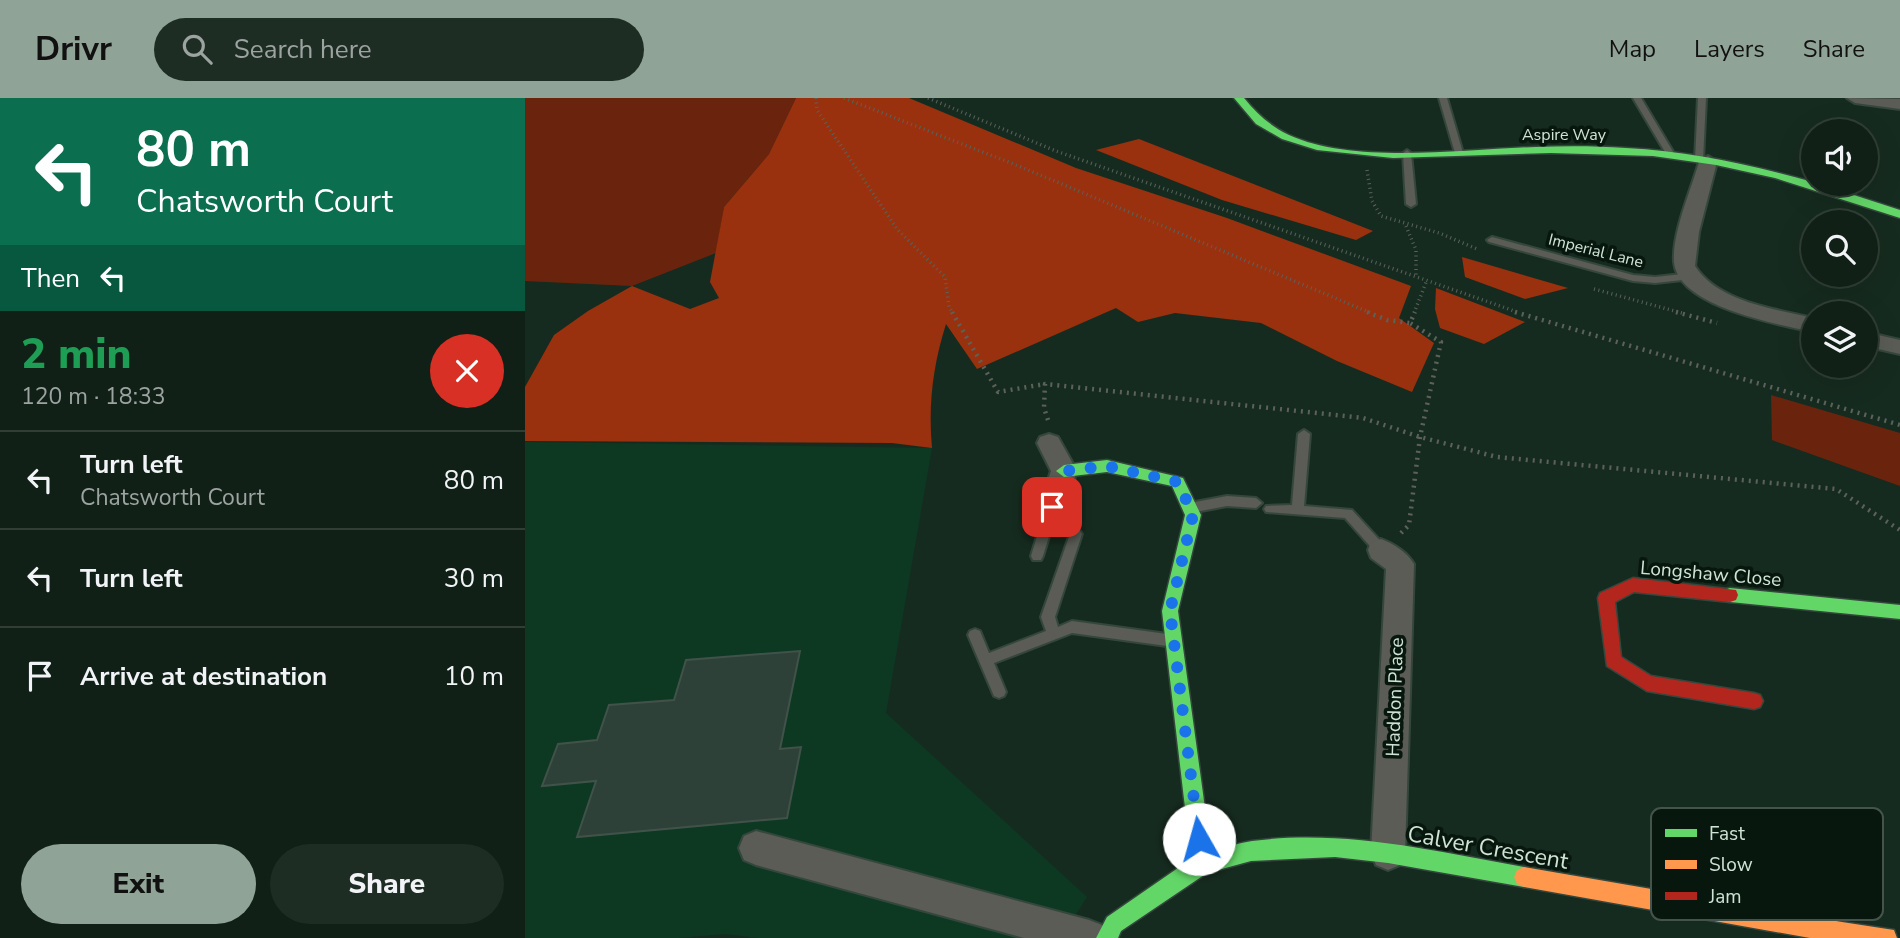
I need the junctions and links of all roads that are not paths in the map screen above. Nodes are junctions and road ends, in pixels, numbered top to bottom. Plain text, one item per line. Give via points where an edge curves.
1 (1239, 98) edge
2 (1443, 98) edge
3 (1637, 98) edge
4 (1702, 98) edge
5 (1854, 98) edge
6 (1900, 104) edge
7 (1407, 153) junction
8 (1459, 153) junction
9 (1671, 155) junction
10 (1703, 161) junction
11 (1411, 204) dead end
12 (1900, 214) edge
13 (1492, 240) dead end
14 (1692, 276) junction
15 (1801, 322) edge
16 (1878, 342) edge
17 (1900, 347) edge
18 (1304, 434) dead end
19 (1049, 443) dead end
20 (1064, 471) junction
21 (1256, 503) dead end
22 (1052, 507) joint
23 (1190, 508) junction
24 (1270, 509) dead end
25 (1298, 511) junction
26 (1076, 534) dead end
27 (1381, 550) joint
28 (1037, 556) dead end
29 (1900, 612) edge
30 (1053, 634) junction
31 (975, 635) dead end
32 (1174, 641) junction
33 (988, 660) junction
34 (999, 692) dead end
35 (1754, 701) dead end
36 (756, 848) dead end
37 (1388, 853) junction
38 (1202, 864) junction
39 (1651, 899) edge
40 (1768, 920) edge
41 (1089, 938) edge
42 (1107, 938) edge
43 (1886, 938) edge

1 - 7 street, Aspire Way via 1263,127 1293,141 1341,151
2 - 8 lane
3 - 9 lane
4 - 10 lane
5 - 6 street
7 - 8 street, Aspire Way
7 - 11 lane
8 - 9 street, Aspire Way via 1542,150
9 - 10 street, Aspire Way
10 - 12 street, Aspire Way via 1823,186
10 - 14 street via 1685,250 1685,266
13 - 14 lane, Imperial Lane via 1633,278
14 - 15 street via 1717,297
16 - 17 street
18 - 25 lane
19 - 20 street
20 - 22 street
20 - 23 street via 1107,466 1178,482
21 - 23 lane via 1227,501
22 - 28 lane
23 - 32 street via 1193,515 1170,611
24 - 25 lane
25 - 27 lane via 1348,513
26 - 30 lane via 1048,617
27 - 37 street, Haddon Place via 1400,564
29 - 35 street, Longshaw Close via 1633,584 1606,598 1613,661 1647,683
30 - 32 lane via 1072,627
30 - 33 lane
31 - 33 lane
32 - 38 street
33 - 34 lane
36 - 41 street
37 - 38 street, Calver Crescent via 1335,847 1251,851
37 - 39 street, Calver Crescent
38 - 42 street, Calver Crescent via 1114,924
40 - 43 street, Calver Crescent

